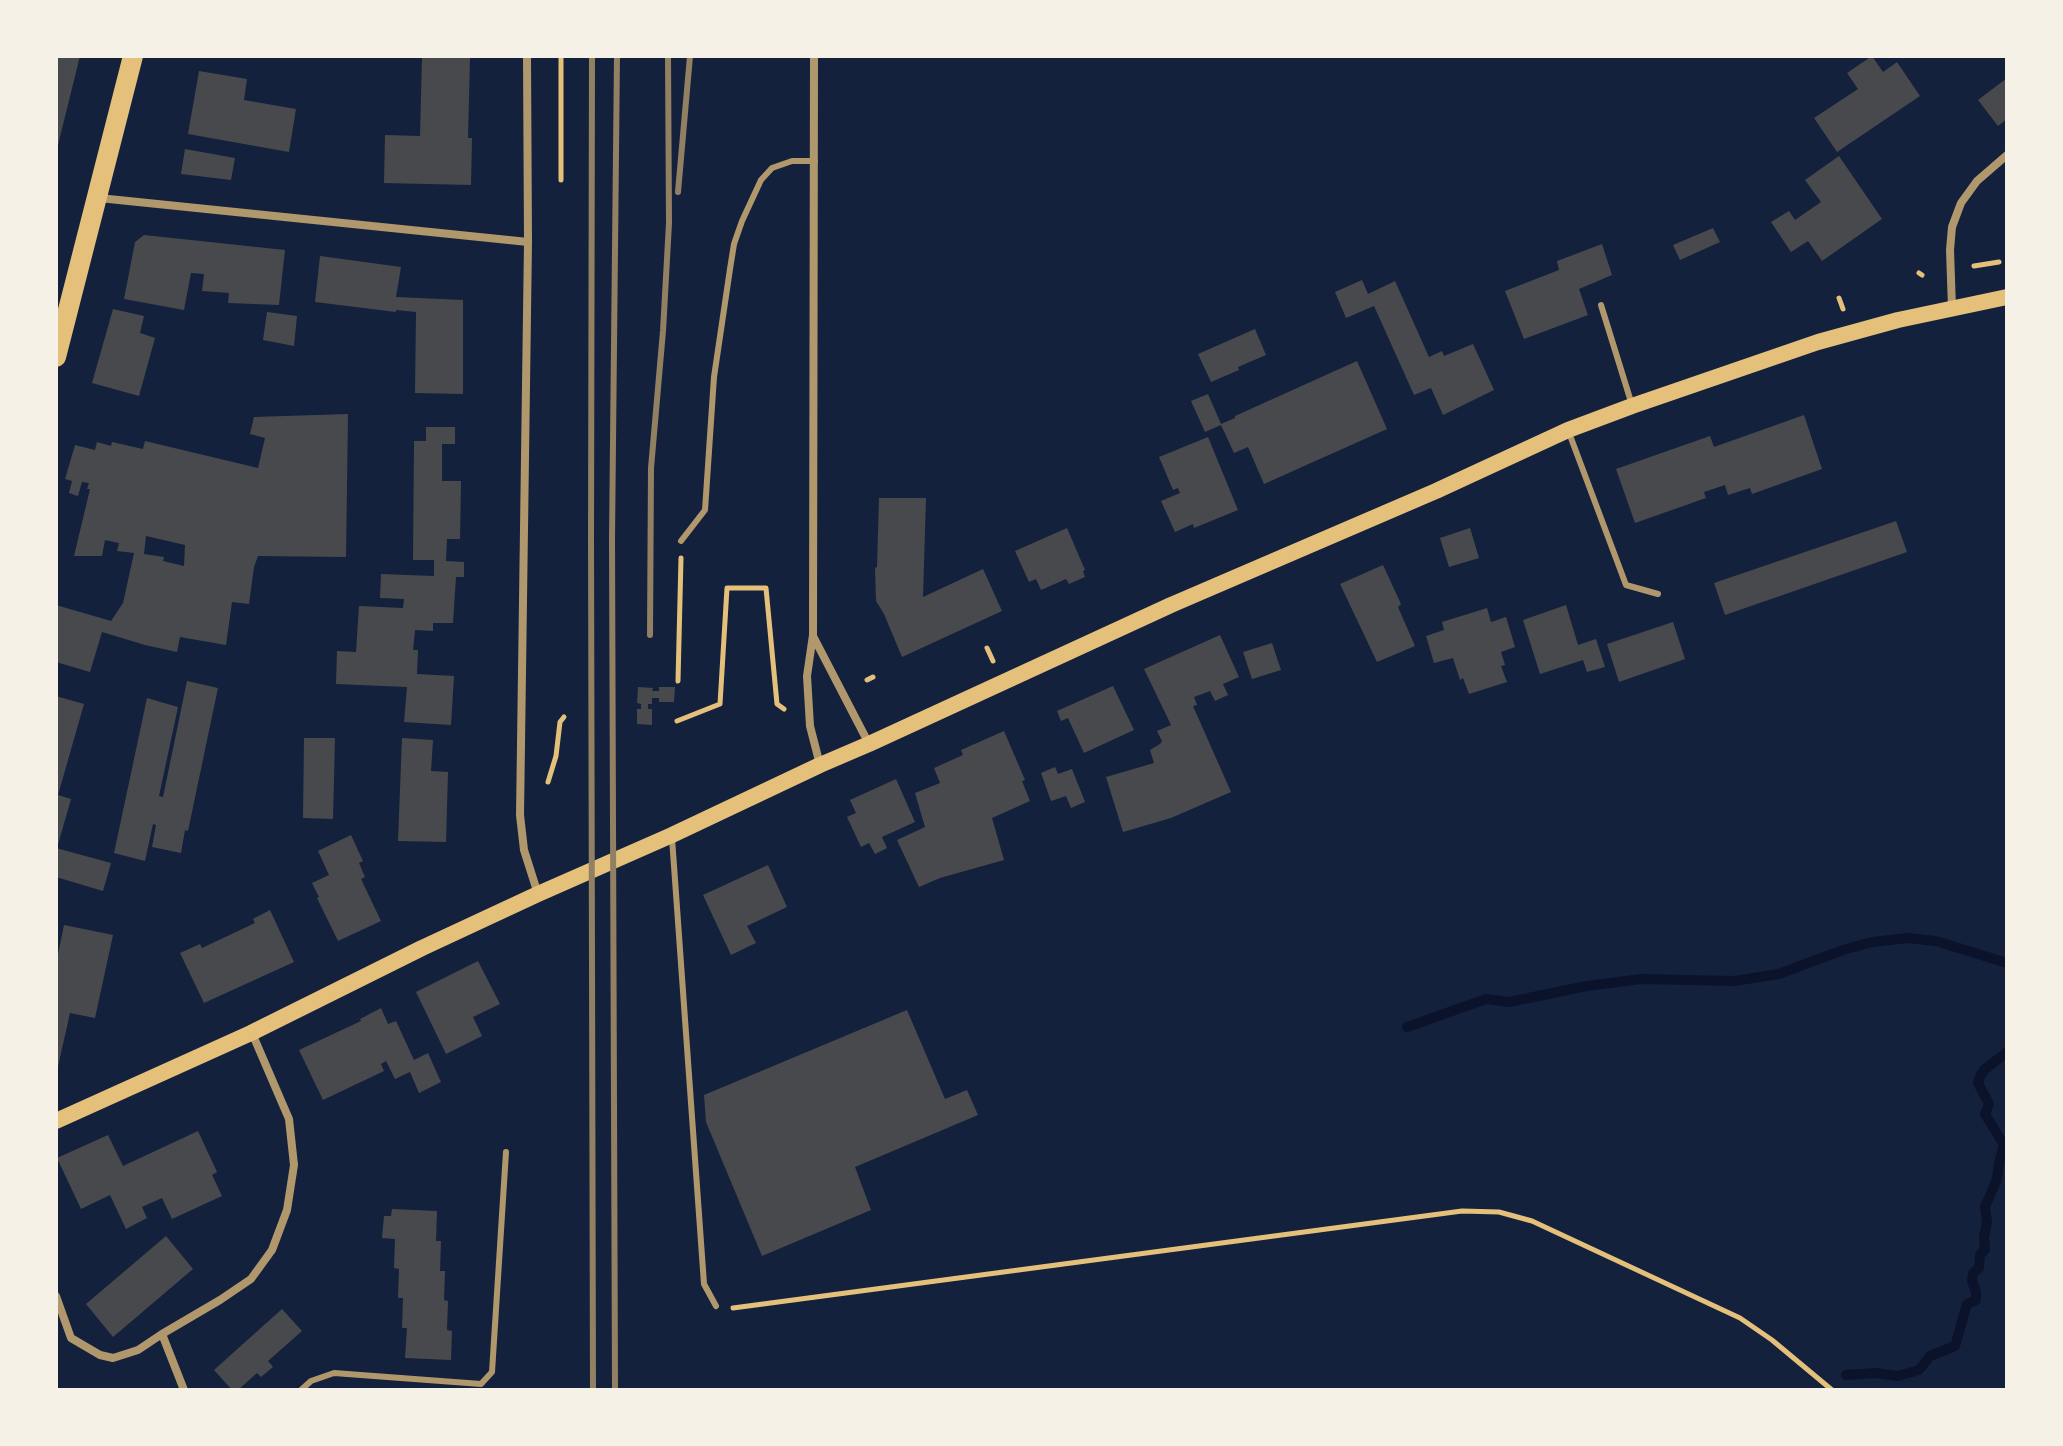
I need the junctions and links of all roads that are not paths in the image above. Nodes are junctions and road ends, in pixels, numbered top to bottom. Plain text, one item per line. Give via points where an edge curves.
1 (133, 56) edge
2 (527, 56) edge
3 (814, 56) edge
4 (2007, 155) edge
5 (815, 161) junction
6 (98, 198) junction
7 (528, 242) junction
8 (2007, 297) edge
9 (1601, 305) dead end
10 (1952, 308) junction
11 (56, 357) edge
12 (1632, 406) junction
13 (1568, 430) junction
14 (681, 541) road end
15 (1658, 594) dead end
16 (813, 635) junction
17 (869, 744) junction
18 (820, 765) junction
19 (672, 835) junction
20 (538, 894) junction
21 (251, 1033) junction
22 (56, 1121) edge
23 (506, 1152) dead end
24 (56, 1296) edge
25 (716, 1306) road end
26 (162, 1334) junction
27 (184, 1390) edge
28 (301, 1390) edge

1 - 6 main road
2 - 7 street
3 - 5 street
4 - 10 street via 1977,181 1952,227
5 - 14 lane via 772,168 742,221 714,377 705,510
5 - 16 street
6 - 7 street
6 - 11 main road
7 - 20 street via 520,815
8 - 10 main road
9 - 12 lane
10 - 12 main road via 1818,342
12 - 13 main road
13 - 15 lane via 1626,585
13 - 17 main road
16 - 17 street
16 - 18 street via 807,697
17 - 18 main road
18 - 19 main road
19 - 20 main road
19 - 25 lane via 704,1284
20 - 21 main road
21 - 22 main road
21 - 26 street via 289,1119 294,1165 287,1210 272,1250 251,1279
23 - 28 lane via 492,1372 481,1384 334,1373
24 - 26 street via 71,1338 100,1355 113,1358 138,1350
26 - 27 street

